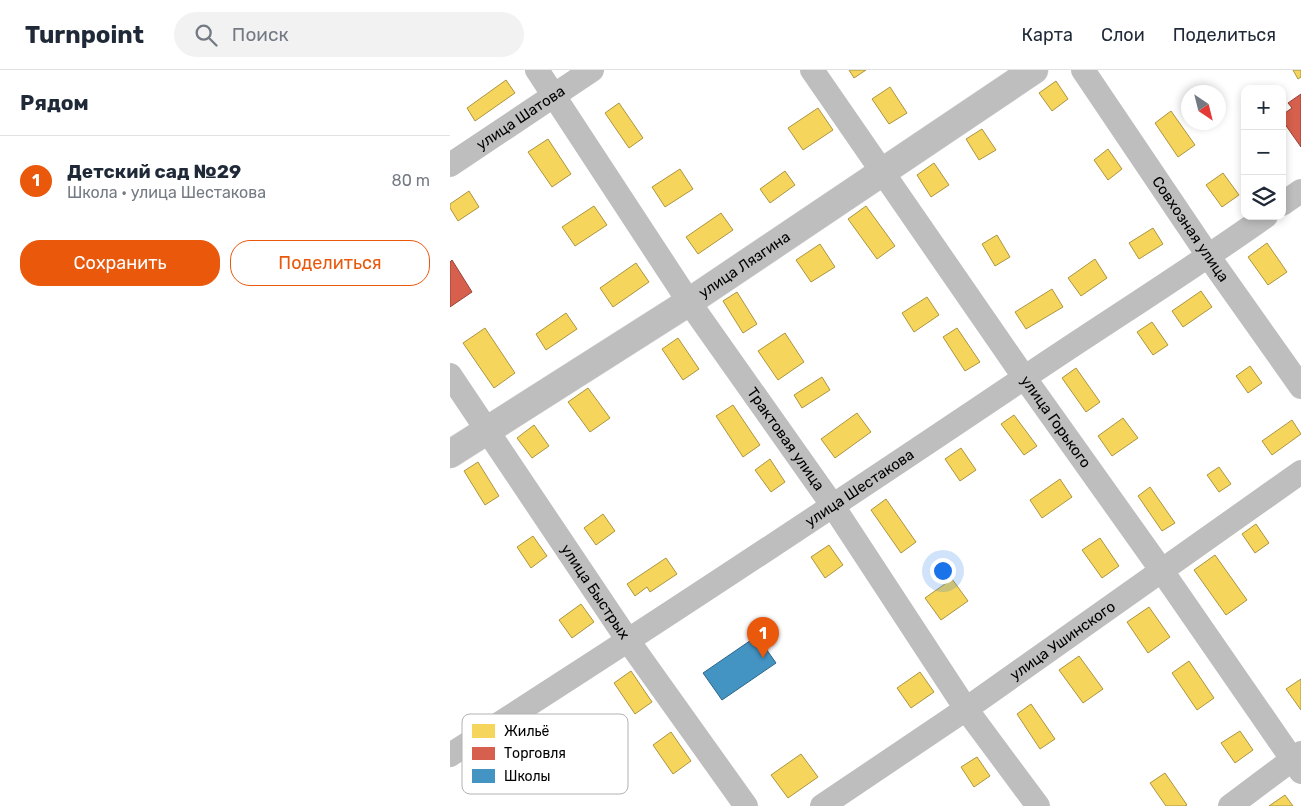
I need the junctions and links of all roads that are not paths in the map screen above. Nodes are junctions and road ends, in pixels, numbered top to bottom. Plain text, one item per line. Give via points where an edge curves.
1 (537, 70) edge
2 (592, 70) edge
3 (812, 70) edge
4 (1034, 70) edge
5 (1083, 70) edge
6 (555, 94) junction
7 (450, 165) edge
8 (883, 170) junction
9 (1301, 191) edge
10 (1286, 201) edge
11 (1260, 220) edge
12 (1209, 257) junction
13 (689, 302) junction
14 (450, 375) edge
15 (1024, 378) junction
16 (1301, 387) edge
17 (487, 431) junction
18 (450, 454) edge
19 (1301, 472) edge
20 (833, 506) junction
21 (1162, 571) junction
22 (629, 642) junction
23 (966, 709) junction
24 (515, 714) edge
25 (462, 747) edge
26 (450, 755) edge
27 (1298, 761) edge
28 (746, 806) edge
29 (822, 806) edge
30 (1038, 806) edge
31 (1230, 806) edge

1 - 6 street, Трактовая улица
2 - 6 street, улица Шатова
3 - 8 street, улица Горького
4 - 8 main road, улица Лязгина
5 - 12 street, Совхозная улица
6 - 7 street, улица Шатова
6 - 13 street, Трактовая улица
8 - 13 main road, улица Лязгина
8 - 15 street, улица Горького
9 - 10 street
11 - 12 street, улица Шестакова
12 - 15 street, улица Шестакова
12 - 16 street, Совхозная улица
13 - 17 main road, улица Лязгина
13 - 20 street, Трактовая улица
14 - 17 street, улица Быстрых
15 - 20 street, улица Шестакова
15 - 21 street, улица Горького
17 - 18 main road, улица Лязгина
17 - 22 street, улица Быстрых
19 - 21 street, улица Ушинского
20 - 22 street, улица Шестакова
20 - 23 street, Трактовая улица
21 - 23 street, улица Ушинского
21 - 27 street, улица Горького
22 - 24 street, улица Шестакова
22 - 28 street, улица Быстрых
23 - 29 street, улица Ушинского
23 - 30 street, Трактовая улица
25 - 26 street, улица Шестакова
27 - 31 street

